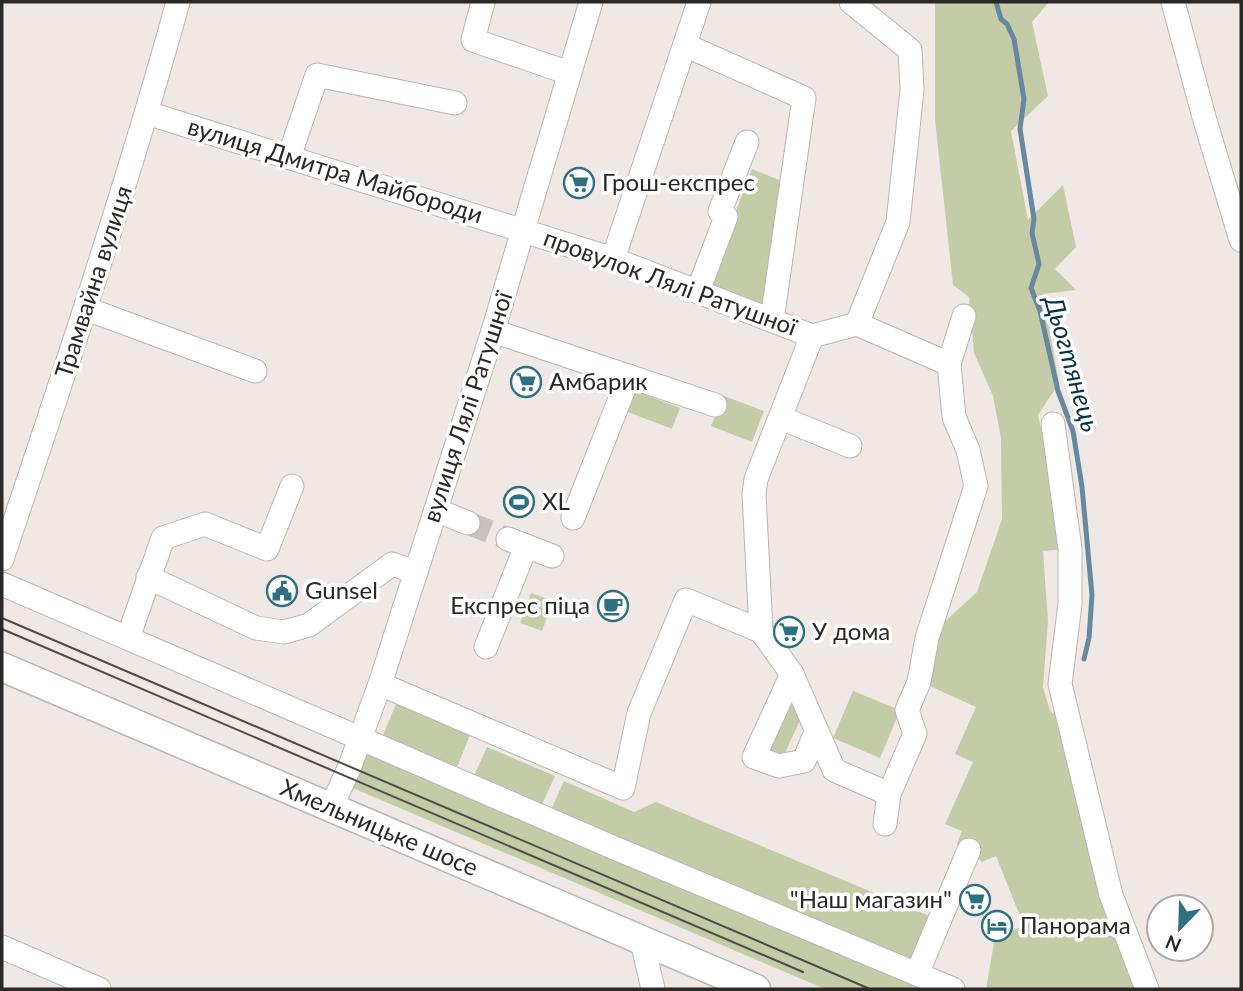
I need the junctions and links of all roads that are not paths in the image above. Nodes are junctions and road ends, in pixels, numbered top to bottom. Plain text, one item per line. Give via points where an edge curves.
1 (178, 2) edge
2 (483, 2) edge
3 (591, 2) edge
4 (699, 2) edge
5 (851, 2) edge
6 (1173, 2) edge
7 (685, 45) junction
8 (569, 73) junction
9 (455, 103) dead end
10 (147, 113) junction
11 (747, 142) dead end
12 (289, 157) junction
13 (524, 229) junction
14 (1241, 240) edge
15 (612, 259) junction
16 (698, 291) junction
17 (86, 309) junction
18 (964, 316) dead end
19 (772, 320) junction
20 (857, 324) junction
21 (493, 331) junction
22 (812, 336) junction
23 (948, 364) junction
24 (254, 371) dead end
25 (629, 376) junction
26 (715, 405) dead end
27 (781, 418) junction
28 (1053, 424) dead end
29 (850, 446) dead end
30 (292, 486) dead end
31 (436, 510) junction
32 (573, 518) dead end
33 (468, 523) tunnel mouth
34 (552, 556) dead end
35 (2, 559) edge
36 (416, 572) junction
37 (148, 577) junction
38 (2, 584) edge
39 (761, 631) junction
40 (128, 638) junction
41 (486, 646) dead end
42 (2, 667) edge
43 (792, 674) junction
44 (380, 684) junction
45 (817, 732) junction
46 (361, 739) junction
47 (889, 794) junction
48 (331, 808) junction
49 (885, 824) dead end
50 (969, 850) dead end
51 (642, 940) junction
52 (2, 947) edge
53 (917, 974) junction
54 (99, 989) edge
55 (653, 989) edge
56 (756, 989) edge
57 (953, 989) edge
58 (1147, 989) edge

1 - 10 street, Трамвайна вулиця
2 - 8 street via 473,40
3 - 8 street, вулиця Лялі Ратушної
4 - 7 street
5 - 20 street via 910,50 912,90 897,230
6 - 14 street
7 - 15 street
7 - 19 street via 804,98
8 - 13 street, вулиця Лялі Ратушної
9 - 12 street via 317,75
10 - 12 street, вулиця Дмитра Майбороди
10 - 17 street, Трамвайна вулиця
11 - 16 street via 720,211 726,217
12 - 13 street, вулиця Дмитра Майбороди
13 - 15 street, провулок Лялі Ратушної
13 - 21 street, вулиця Лялі Ратушної
15 - 16 street, провулок Лялі Ратушної
16 - 19 street, провулок Лялі Ратушної
17 - 24 street
17 - 35 street, Трамвайна вулиця
18 - 23 street
19 - 22 street, провулок Лялі Ратушної
20 - 22 street, провулок Лялі Ратушної
20 - 23 street
21 - 25 street
21 - 31 street, вулиця Лялі Ратушної
22 - 27 street
23 - 47 street via 954,417 976,486 907,710 915,734
25 - 26 street
25 - 32 street
27 - 29 street
27 - 39 street via 754,494
28 - 58 street via 1070,549 1070,604 1060,684 1111,895
30 - 37 street via 267,549 205,524 163,538
31 - 33 street
31 - 36 street, вулиця Лялі Ратушної
34 - 41 street via 517,542
36 - 37 street via 392,564 309,625 284,632 256,628
36 - 44 street, вулиця Лялі Ратушної
37 - 40 street
38 - 40 street
39 - 43 street
39 - 44 street via 686,600 639,713 623,788
40 - 46 street
42 - 48 main road, Хмельницьке шосе
43 - 45 street
43 - 45 street via 754,757 779,766 804,761
44 - 46 street, вулиця Лялі Ратушної
45 - 47 street via 834,771
46 - 48 street, вулиця Лялі Ратушної
46 - 53 street
47 - 49 street
48 - 51 main road, Хмельницьке шосе
50 - 53 street
51 - 55 street
51 - 56 main road, Хмельницьке шосе
52 - 54 street
53 - 57 street

